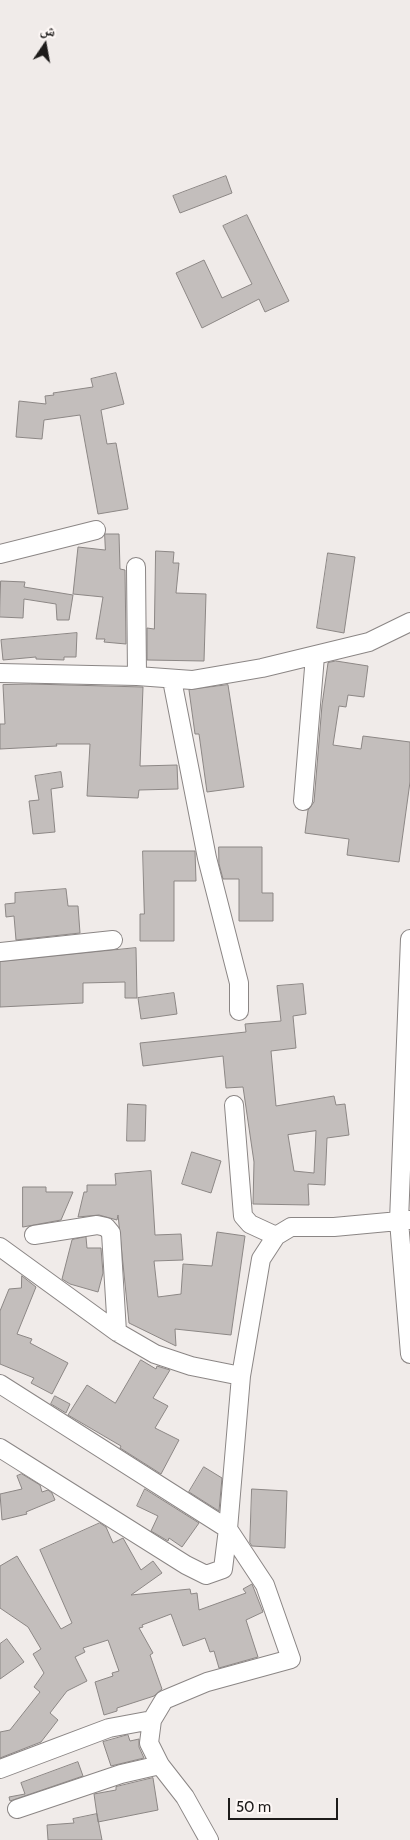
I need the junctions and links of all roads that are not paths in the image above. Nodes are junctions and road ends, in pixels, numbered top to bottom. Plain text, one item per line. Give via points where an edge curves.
1 (96, 530) dead end
2 (0, 554) edge
3 (136, 567) dead end
4 (410, 622) edge
5 (315, 656) junction
6 (0, 673) edge
7 (137, 676) junction
8 (172, 680) junction
9 (303, 800) dead end
10 (410, 939) edge
11 (113, 940) dead end
12 (0, 952) edge
13 (239, 1011) dead end
14 (234, 1105) dead end
15 (404, 1221) edge
16 (34, 1235) dead end
17 (276, 1236) junction
18 (0, 1247) edge
19 (117, 1332) junction
20 (410, 1354) edge
21 (241, 1376) junction
22 (0, 1384) edge
23 (0, 1448) edge
24 (228, 1529) junction
25 (152, 1720) junction
26 (160, 1765) junction
27 (0, 1769) edge
28 (17, 1809) dead end
29 (209, 1840) edge

1 - 2 street
3 - 7 street
4 - 5 street via 369,642
5 - 8 street via 192,680
5 - 9 street
6 - 7 street
7 - 8 street
8 - 13 street via 207,858 239,983
10 - 15 street
11 - 12 street
14 - 17 street via 243,1216 250,1224
15 - 17 street via 291,1227
15 - 20 street
16 - 19 street via 98,1225 106,1227 111,1233
17 - 21 street via 261,1259
18 - 19 street
19 - 21 street via 155,1354 191,1366
21 - 24 street
22 - 24 street
23 - 24 street via 206,1575 223,1569
24 - 25 street via 265,1585 291,1659 208,1682 164,1700
25 - 26 street via 149,1744
25 - 27 street via 109,1728
26 - 28 street via 121,1774
26 - 29 street via 185,1797

